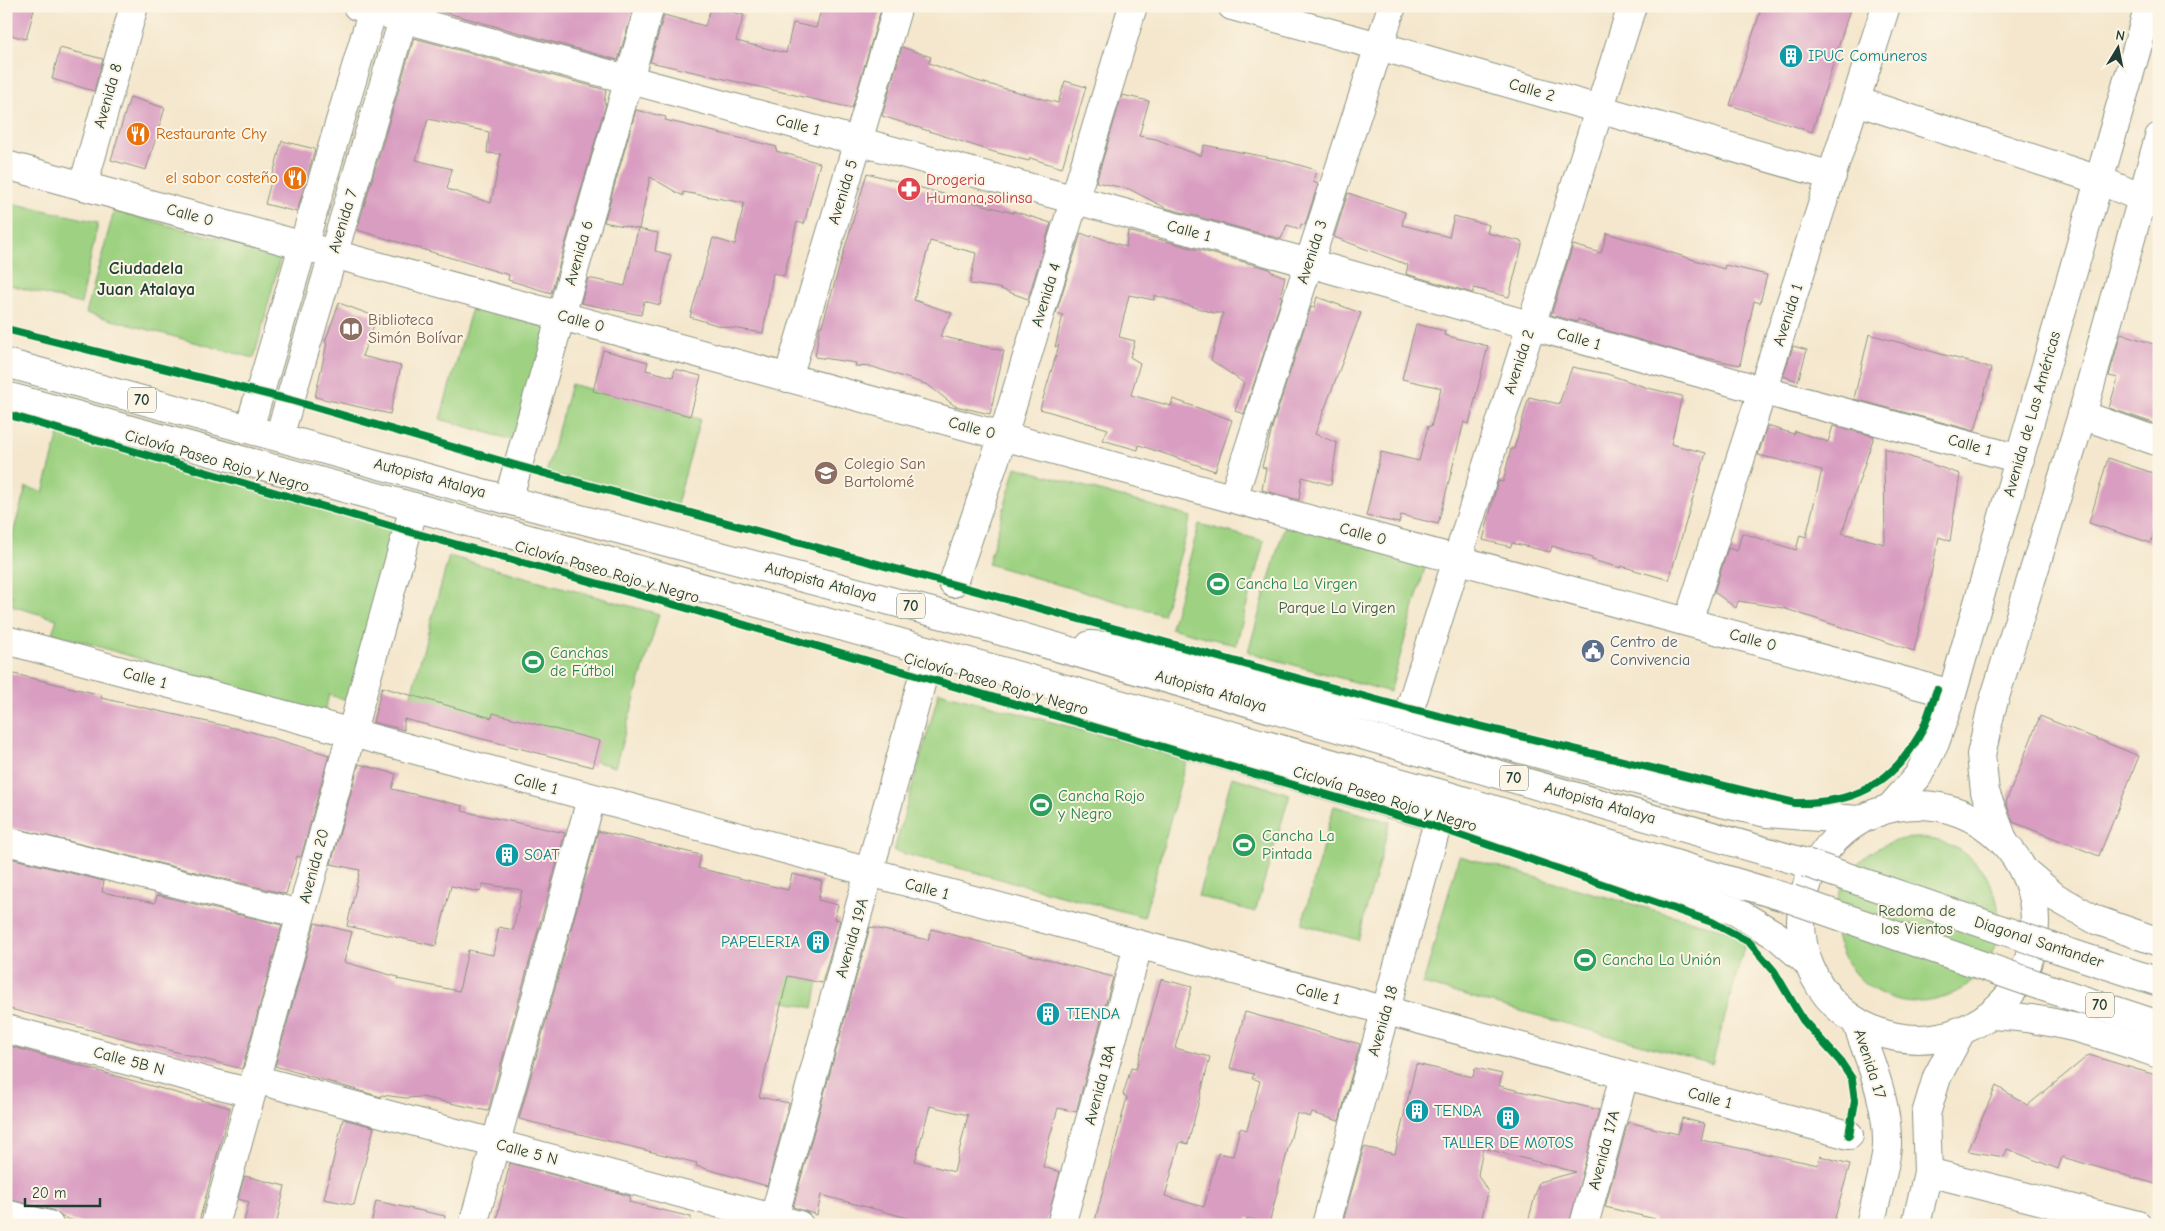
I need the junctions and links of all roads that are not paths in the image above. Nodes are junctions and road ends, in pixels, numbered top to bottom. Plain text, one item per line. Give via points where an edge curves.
1 (134, 6) edge
2 (650, 6) edge
3 (898, 6) edge
4 (1133, 6) edge
5 (1232, 6) edge
6 (1392, 6) edge
7 (1632, 6) edge
8 (1886, 6) edge
9 (2149, 6) edge
10 (368, 8) edge
11 (405, 13) edge
12 (1379, 46) junction
13 (629, 79) junction
14 (1856, 101) junction
15 (1600, 109) junction
16 (2159, 138) edge
17 (858, 142) junction
18 (6, 165) edge
19 (1832, 176) junction
20 (2099, 180) junction
21 (83, 186) junction
22 (1074, 201) junction
23 (2150, 201) edge
24 (303, 246) junction
25 (334, 254) junction
26 (1309, 263) junction
27 (561, 316) junction
28 (1531, 326) junction
29 (6, 363) edge
30 (788, 378) junction
31 (1764, 391) junction
32 (6, 396) edge
33 (2082, 415) junction
34 (249, 429) junction
35 (1003, 436) junction
36 (279, 437) junction
37 (2159, 442) edge
38 (2020, 459) junction
39 (1233, 498) junction
40 (508, 500) junction
41 (414, 507) junction
42 (1457, 559) junction
43 (953, 583) dead end
44 (1688, 622) junction
45 (1026, 638) junction
46 (6, 640) edge
47 (930, 651) junction
48 (997, 670) junction
49 (1937, 690) dead end
50 (1407, 718) junction
51 (351, 735) junction
52 (591, 799) junction
53 (1890, 808) junction
54 (1439, 818) junction
55 (1859, 820) junction
56 (6, 841) edge
57 (2005, 844) junction
58 (1806, 863) joint
59 (2023, 870) junction
60 (870, 874) junction
61 (301, 914) junction
62 (2159, 942) edge
63 (1138, 946) junction
64 (1808, 963) junction
65 (2159, 982) edge
66 (1385, 1012) junction
67 (1989, 1015) junction
68 (1856, 1022) junction
69 (2159, 1025) edge
70 (6, 1029) edge
71 (1962, 1030) junction
72 (2159, 1054) edge
73 (1624, 1076) junction
74 (253, 1086) junction
75 (1849, 1136) dead end
76 (496, 1143) junction
77 (1928, 1172) junction
78 (6, 1214) edge
79 (773, 1221) edge
80 (49, 1225) edge
81 (215, 1225) edge
82 (473, 1225) edge
83 (799, 1225) edge
84 (1061, 1225) edge
85 (1326, 1225) edge
86 (1584, 1225) edge
87 (1870, 1225) edge
88 (1916, 1225) edge
89 (2138, 1225) edge

1 - 21 street, Avenida 8
2 - 13 street, Avenida 6
3 - 17 street, Avenida 5
4 - 22 street, Avenida 4
5 - 12 street, Calle 2
6 - 12 street, Avenida 3
7 - 15 street, Avenida 2
8 - 14 street, Avenida 1
9 - 20 street, Avenida de Las Américas
10 - 11 street, Calle 1
10 - 24 street, Avenida 7
11 - 13 street, Calle 1
11 - 25 street, Avenida 7
12 - 15 street, Calle 2
12 - 26 street, Avenida 3
13 - 17 street, Calle 1
13 - 27 street, Avenida 6
14 - 19 street, Avenida 1
14 - 20 street
15 - 19 street, Calle 2
15 - 28 street, Avenida 2
16 - 23 street
17 - 22 street, Calle 1
17 - 30 street, Avenida 5
18 - 21 street, Calle 0
19 - 31 street, Avenida 1
20 - 23 street
20 - 38 street, Avenida de Las Américas
21 - 24 street, Calle 0
22 - 26 street, Calle 1
22 - 35 street, Avenida 4
23 - 33 street
24 - 25 street, Calle 0
24 - 34 street, Avenida 7
25 - 27 street, Calle 0
25 - 36 street, Avenida 7
26 - 28 street, Calle 1
26 - 39 street, Avenida 3
27 - 30 street, Calle 0
27 - 40 street, Avenida 6
28 - 31 street, Calle 1
28 - 42 street, Avenida 2
29 - 34 street, Autopista Atalaya / 70
30 - 35 street, Calle 0
31 - 38 street, Calle 1
31 - 44 street, Avenida 1
32 - 41 street, Autopista Atalaya / 70
33 - 37 street
33 - 57 street via 1996,694 1981,755 1985,792
34 - 36 street, Autopista Atalaya / 70
35 - 39 street, Calle 0
35 - 43 street, Avenida 4
36 - 40 street, Autopista Atalaya / 70
38 - 53 street, Avenida de Las Américas via 1935,743 1918,776
39 - 42 street, Calle 0
40 - 45 street, Autopista Atalaya / 70
41 - 47 street, Autopista Atalaya / 70
41 - 51 street, Avenida 20
42 - 44 street, Calle 0
42 - 50 street, Avenida 2
44 - 49 street, Calle 0
45 - 50 street via 1149,649
45 - 58 street, Autopista Atalaya / 70
46 - 51 street, Calle 1
47 - 48 street, Autopista Atalaya / 70
47 - 60 street, Avenida 19A
48 - 54 street via 1044,702
48 - 69 street, Autopista Atalaya / 70, bridge via 1445,795 1791,898
50 - 55 street via 1722,803 1767,813
51 - 52 street, Calle 1
51 - 61 street, Avenida 20
52 - 60 street, Calle 1
52 - 76 street
53 - 55 street
53 - 57 street via 1922,805 1952,810 1981,824
54 - 64 street via 1735,911 1777,936
54 - 66 street, Avenida 18
55 - 64 street via 1819,857 1807,882 1801,927
56 - 61 street
57 - 59 street
58 - 65 street, Diagonal Santander / 70, bridge
59 - 62 street via 2055,897 2096,920
59 - 67 street via 2037,918 2028,964 2012,992
60 - 63 street, Calle 1
60 - 79 street, Avenida 19A
61 - 74 street, Avenida 20
63 - 66 street, Calle 1
63 - 84 street, Avenida 18A
64 - 68 street via 1819,986
66 - 73 street, Calle 1
66 - 85 street, Avenida 18
67 - 71 street
67 - 72 street via 2061,1022
68 - 71 street via 1890,1035 1927,1039
68 - 87 street, Avenida 17 via 1882,1095 1885,1117 1887,1147
70 - 74 street, Calle 5B N
71 - 77 street via 1937,1077 1926,1114
73 - 75 street, Calle 1
73 - 86 street, Avenida 17A
74 - 76 street, Calle 5 N
74 - 81 street, Avenida 20
76 - 79 street, Calle 5 N
76 - 82 street
77 - 88 street
77 - 89 street
78 - 80 street
79 - 83 street, Calle 5 N

